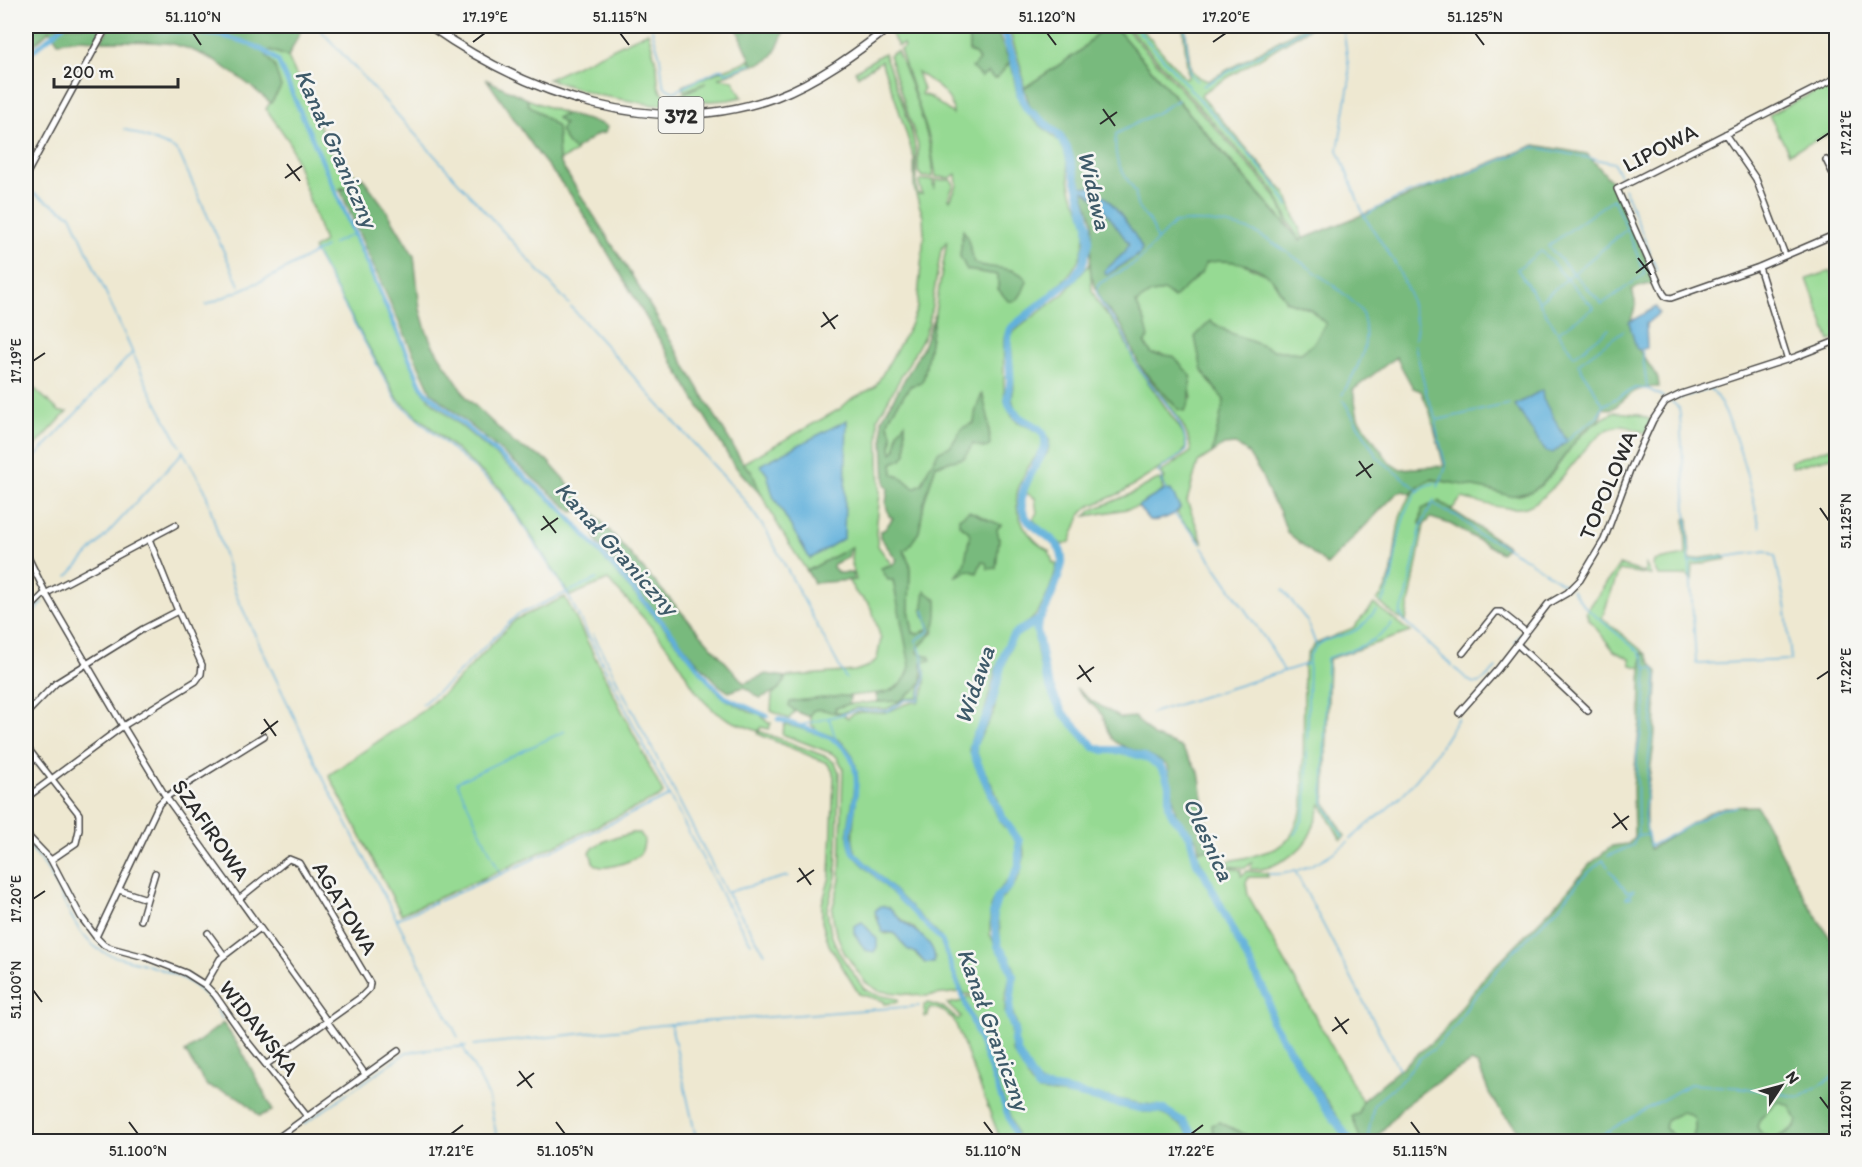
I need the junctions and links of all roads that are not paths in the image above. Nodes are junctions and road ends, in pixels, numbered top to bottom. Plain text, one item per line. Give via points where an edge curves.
1 (107, 26) edge
2 (430, 26) edge
3 (891, 26) edge
4 (1836, 78) edge
5 (1725, 134) junction
6 (1826, 160) dead end
7 (26, 174) edge
8 (1836, 180) edge
9 (1836, 234) edge
10 (1785, 255) junction
11 (1759, 267) junction
12 (1836, 341) edge
13 (1788, 360) junction
14 (175, 525) dead end
15 (149, 540) junction
16 (26, 553) edge
17 (46, 594) junction
18 (178, 611) junction
19 (26, 612) edge
20 (1526, 632) junction
21 (1517, 644) junction
22 (1463, 653) dead end
23 (87, 664) junction
24 (1588, 711) dead end
25 (1459, 713) dead end
26 (26, 714) edge
27 (123, 726) junction
28 (264, 736) dead end
29 (26, 746) edge
30 (52, 780) junction
31 (166, 797) junction
32 (26, 798) edge
33 (26, 834) edge
34 (51, 860) junction
35 (155, 873) dead end
36 (119, 890) junction
37 (147, 899) junction
38 (239, 899) junction
39 (141, 920) dead end
40 (260, 929) junction
41 (208, 933) dead end
42 (96, 938) junction
43 (224, 955) junction
44 (205, 985) junction
45 (328, 1021) junction
46 (398, 1051) dead end
47 (267, 1064) junction
48 (365, 1074) junction
49 (306, 1115) junction
50 (274, 1140) edge

1 - 7 street
2 - 3 main road, 372 via 509,73 573,99 617,110 682,115 736,108 776,97 823,73
4 - 5 street, LIPOWA
5 - 10 street via 1756,179
5 - 11 street, LIPOWA via 1617,189 1665,297 1713,285
6 - 8 street
9 - 10 street
10 - 11 street
11 - 13 street
12 - 13 street, TOPOLOWA
13 - 20 street, TOPOLOWA via 1681,394 1663,404 1638,452 1598,552 1572,589 1551,600
14 - 15 street
15 - 17 street
15 - 18 street
16 - 17 street, SZAFIROWA
17 - 19 street
17 - 23 street, SZAFIROWA
18 - 23 street
18 - 27 street via 202,665 201,674 193,685
20 - 21 street, TOPOLOWA
20 - 22 street via 1496,612
21 - 24 street
21 - 25 street, TOPOLOWA
23 - 26 street via 56,683
23 - 27 street, SZAFIROWA
27 - 30 street
27 - 31 street, SZAFIROWA
28 - 31 street
29 - 30 street
30 - 32 street
30 - 34 street via 79,814 80,821 76,843
31 - 36 street via 159,804
31 - 38 street, SZAFIROWA
33 - 34 street, WIDAWSKA
34 - 42 street, WIDAWSKA
35 - 37 street
36 - 37 street
36 - 42 street
37 - 39 street
38 - 40 street, SZAFIROWA
38 - 45 street, AGATOWA via 289,859 299,863 370,983 366,993
40 - 43 street
40 - 45 street, SZAFIROWA
41 - 43 street
42 - 44 street, WIDAWSKA via 111,948 186,973
43 - 44 street
44 - 47 street, WIDAWSKA
45 - 47 street
45 - 48 street, SZAFIROWA
46 - 48 street
47 - 49 street, WIDAWSKA
48 - 49 street
49 - 50 street

